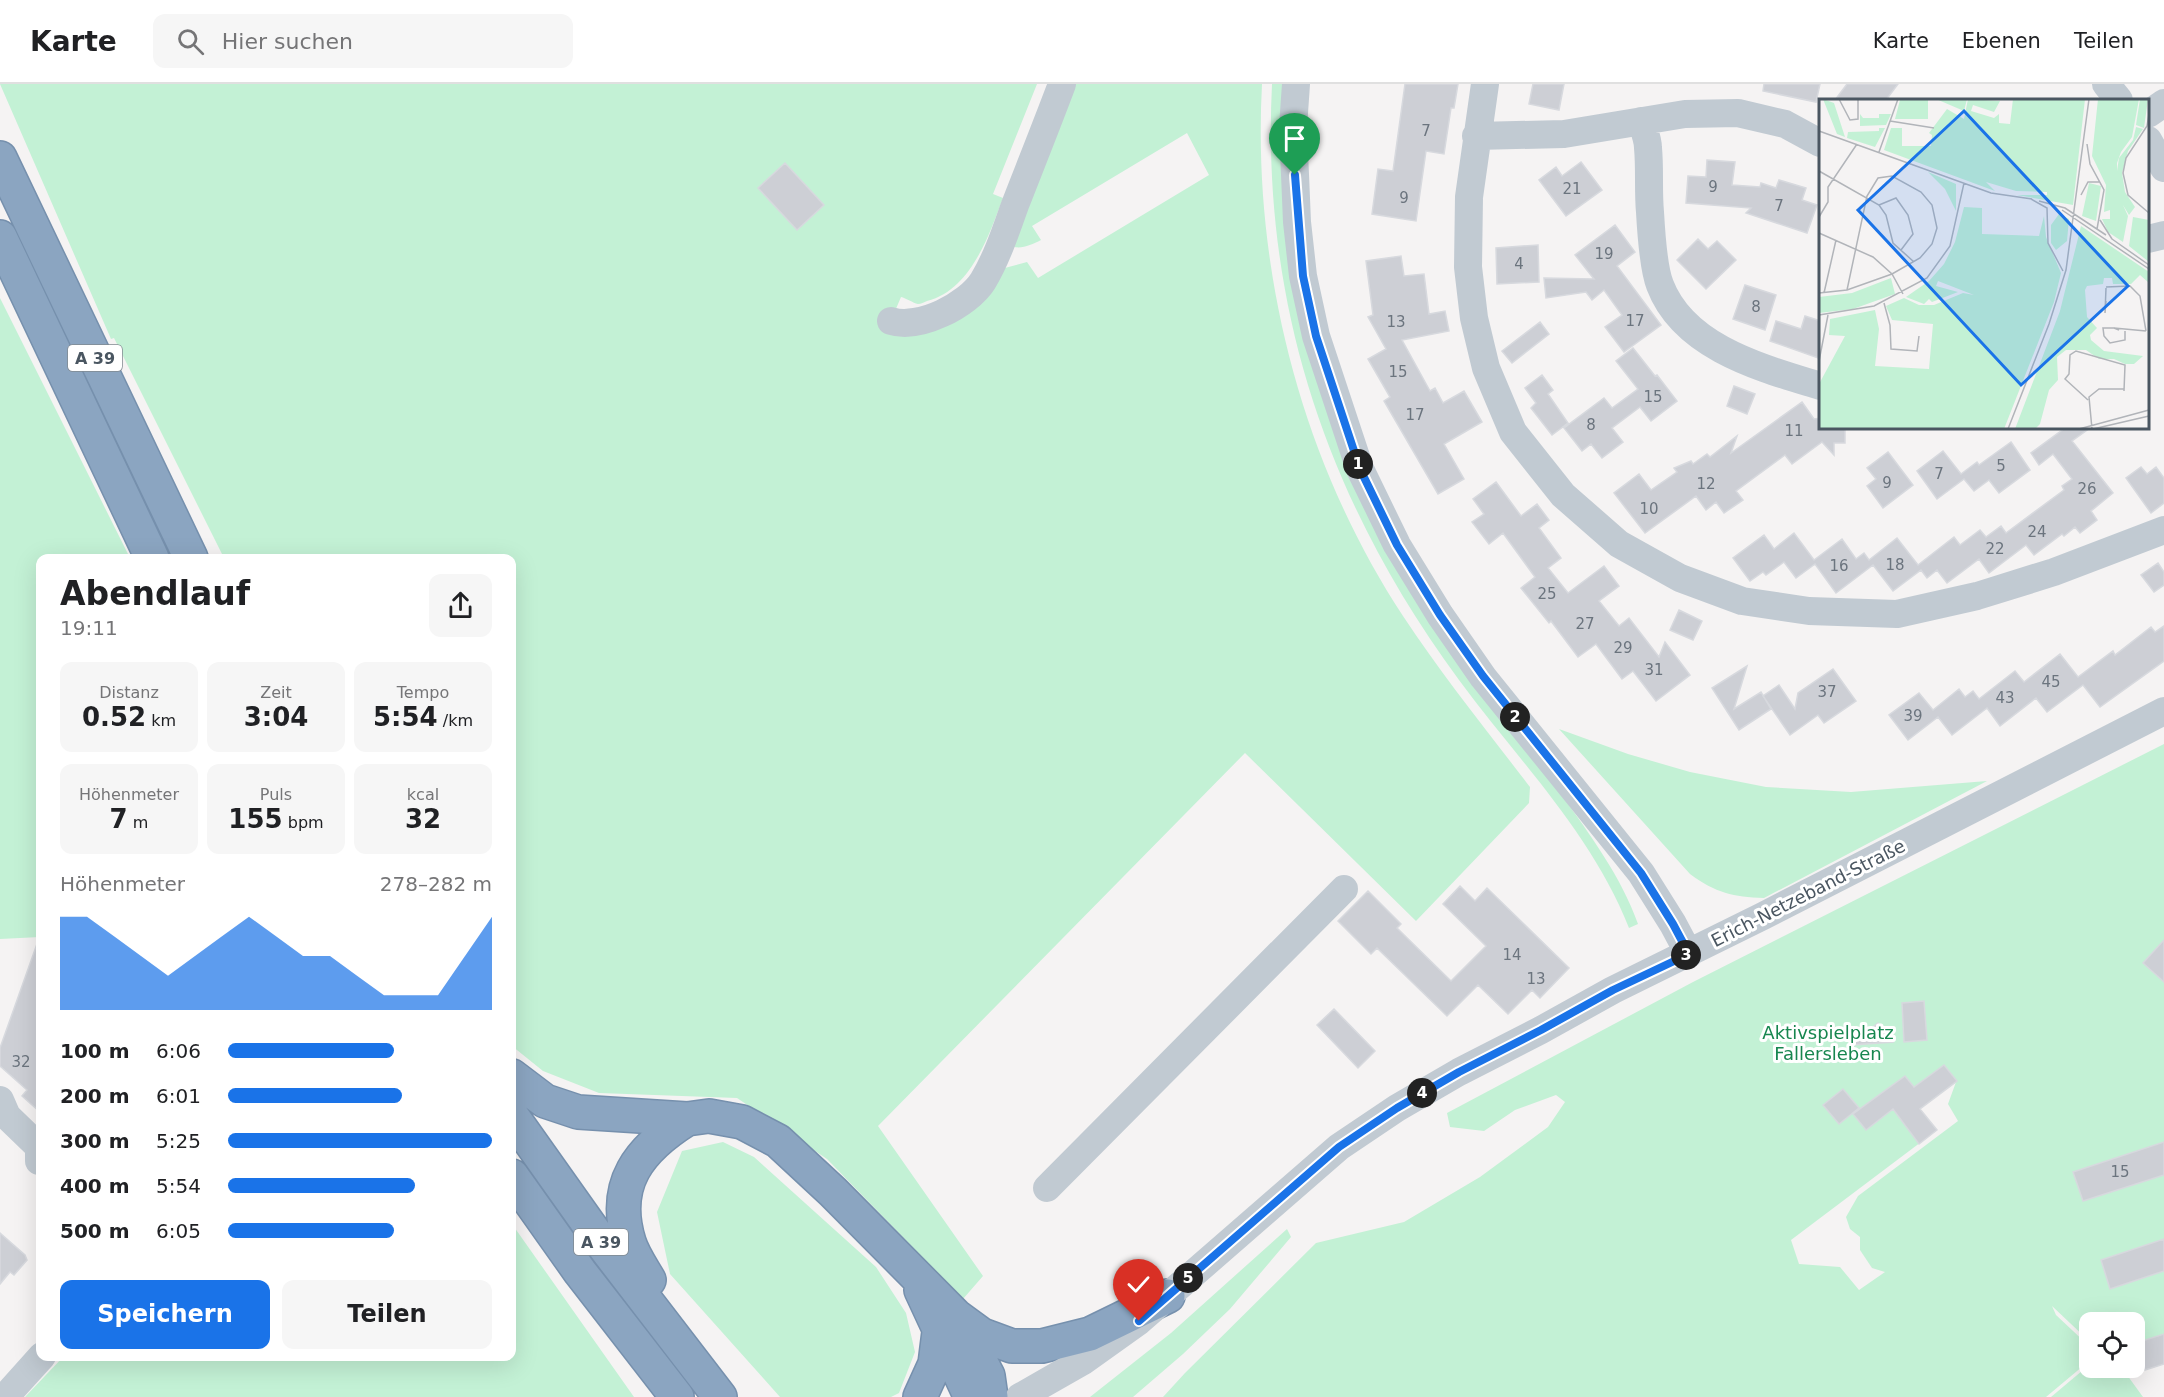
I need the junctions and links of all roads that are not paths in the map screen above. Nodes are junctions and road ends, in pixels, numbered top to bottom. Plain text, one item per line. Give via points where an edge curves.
1 (1062, 84) edge
2 (1296, 84) edge
3 (1485, 84) edge
4 (2106, 84) edge
5 (2118, 99) edge
6 (2164, 103) edge
7 (2149, 113) edge
8 (1641, 122) junction
9 (1476, 136) junction
10 (1819, 142) edge
11 (2149, 143) edge
12 (0, 158) edge
13 (2164, 168) edge
14 (2164, 236) edge
15 (0, 237) edge
16 (2149, 239) edge
17 (891, 321) dead end
18 (1819, 385) edge
19 (2164, 530) edge
20 (150, 554) edge
21 (188, 554) edge
22 (2164, 711) edge
23 (1344, 889) dead end
24 (1689, 954) junction
25 (516, 1079) edge
26 (0, 1100) edge
27 (687, 1119) junction
28 (516, 1122) edge
29 (0, 1137) edge
30 (36, 1144) edge
31 (36, 1161) edge
32 (516, 1182) edge
33 (1047, 1188) dead end
34 (1168, 1296) junction
35 (948, 1324) junction
36 (37, 1361) edge
37 (694, 1365) junction
38 (5, 1397) edge
39 (676, 1397) edge
40 (720, 1397) edge
41 (920, 1397) edge
42 (976, 1397) edge
43 (991, 1397) edge
44 (1020, 1397) edge

1 - 17 street via 982,282 945,312 911,323
2 - 24 street via 1293,127 1303,276 1316,336 1360,469 1397,545 1440,615 1483,676 1641,873
3 - 9 street
4 - 5 street
6 - 7 street
8 - 9 street via 1564,134
8 - 10 street via 1686,114 1738,113 1785,124
8 - 18 street via 1648,146 1650,210 1659,282 1669,304 1719,348 1749,364
9 - 19 street via 1469,197 1468,267 1474,318 1486,368 1513,432 1563,495 1619,544 1680,579 1742,600 1809,611 1897,614 1977,596 2054,572
11 - 13 street
12 - 21 highway, A 39
14 - 16 street
15 - 20 highway, A 39
22 - 24 street, Erich-Netzeband-Straße
23 - 33 street
24 - 34 street, Erich-Netzeband-Straße via 1613,990 1397,1108 1339,1147
25 - 27 highway via 545,1101 578,1112
26 - 30 street via 8,1116
27 - 35 highway via 709,1116 742,1122 777,1141 914,1275
27 - 37 highway via 645,1151 632,1170 623,1197 630,1245
28 - 37 highway, A 39
29 - 31 street via 26,1160
32 - 39 highway, A 39
34 - 35 highway via 1090,1334 1042,1346 1012,1346
34 - 44 street, Erich-Netzeband-Straße via 1083,1361
35 - 41 highway
35 - 42 highway via 967,1389
35 - 43 highway via 988,1376
36 - 38 street
37 - 40 highway, A 39

